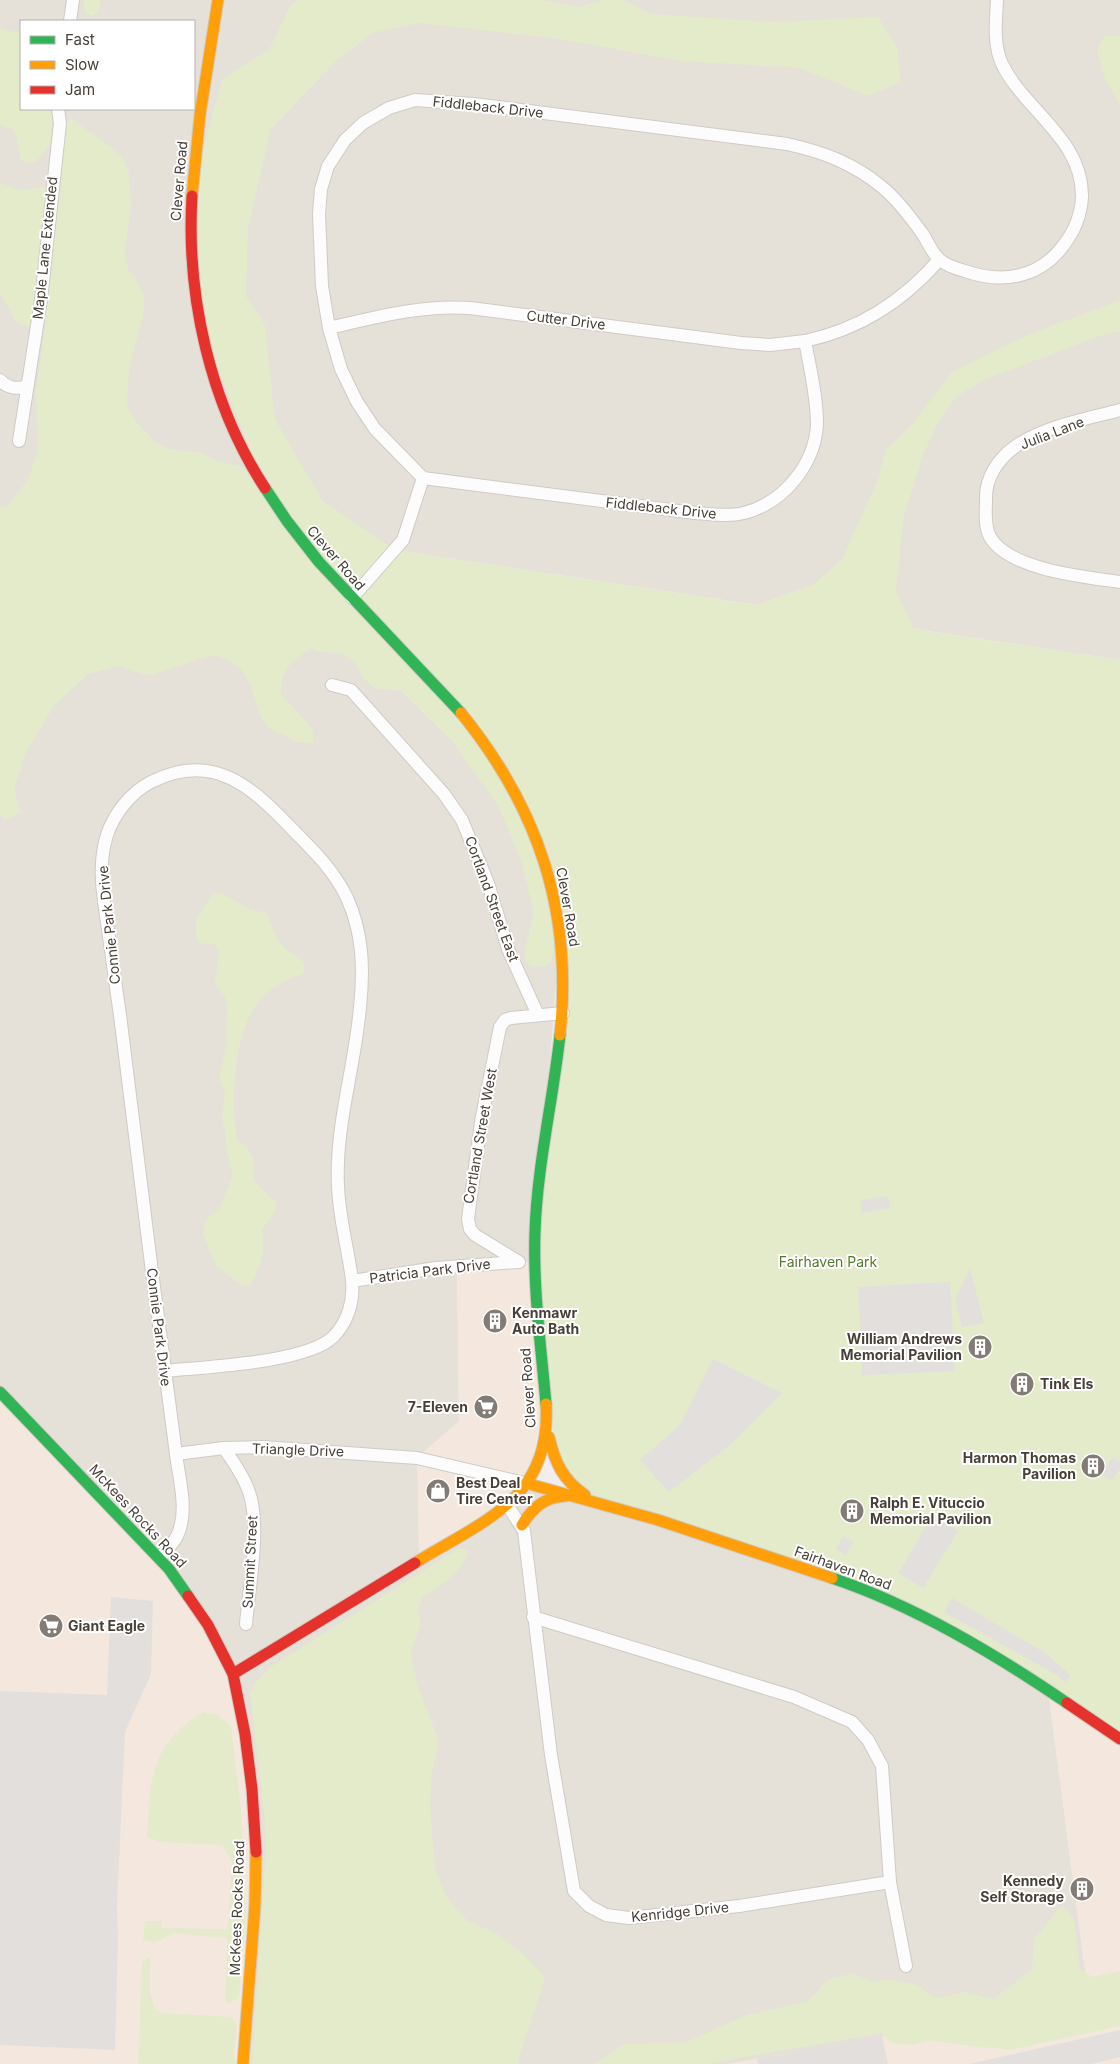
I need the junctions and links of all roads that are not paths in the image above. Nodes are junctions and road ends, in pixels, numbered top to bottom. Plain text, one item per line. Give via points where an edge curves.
1 (73, 0) edge
2 (218, 0) edge
3 (997, 0) edge
4 (70, 20) edge
5 (199, 83) edge
6 (58, 110) edge
7 (939, 260) junction
8 (329, 328) junction
9 (805, 341) junction
10 (0, 380) edge
11 (26, 387) junction
12 (1120, 410) edge
13 (19, 441) dead end
14 (423, 478) junction
15 (1120, 582) edge
16 (352, 598) junction
17 (332, 685) dead end
18 (563, 1013) junction
19 (538, 1015) junction
20 (519, 1262) junction
21 (534, 1262) junction
22 (352, 1281) junction
23 (165, 1371) junction
24 (0, 1392) edge
25 (546, 1423) junction
26 (224, 1448) junction
27 (176, 1454) junction
28 (528, 1484) junction
29 (578, 1497) junction
30 (596, 1502) junction
31 (508, 1506) junction
32 (522, 1525) junction
33 (160, 1558) junction
34 (533, 1617) junction
35 (246, 1624) dead end
36 (233, 1674) junction
37 (1120, 1739) edge
38 (890, 1882) junction
39 (906, 1966) dead end
40 (243, 2064) edge

1 - 4 street
2 - 5 street, Clever Road
3 - 7 street via 996,37 1002,63 1073,156 1079,171 1081,205 1071,236 1060,250 1048,262 1021,276 990,278
5 - 16 street, Clever Road via 192,188 193,270 201,327 215,384 242,452 266,493 291,529
6 - 11 street, Maple Lane Extended via 60,123 41,300
7 - 8 street, Fiddleback Drive via 903,208 884,188 844,161 815,150 474,104 415,100 389,108 363,122 345,140 328,166 321,189 319,214 322,286
7 - 9 street via 900,298 867,320 832,335
8 - 9 street, Cutter Drive via 441,306 741,343 770,345
8 - 14 street, Fiddleback Drive via 341,369 357,402 375,429
9 - 14 street, Fiddleback Drive via 816,404 817,426 812,449 804,468 790,485 770,502 744,513 695,513
10 - 11 street via 16,389
11 - 13 street, Maple Lane Extended
12 - 15 street, Julia Lane via 1073,422 1018,445 1003,456 991,473 986,495 990,537 1004,550 1021,561 1044,569
14 - 16 street via 403,540
16 - 18 street, Clever Road via 444,692 506,776 539,844 552,889 560,934
17 - 19 street, Cortland Street East via 351,690 434,782 462,820 488,883 508,949
18 - 19 street
18 - 21 street, Clever Road via 540,1177
19 - 20 street, Cortland Street West via 504,1020 500,1027 468,1209 470,1229 475,1235
20 - 21 street, Patricia Park Drive
20 - 22 street, Patricia Park Drive via 436,1268
21 - 25 street, Clever Road
22 - 23 street, Patricia Park Drive via 349,1313 342,1327 318,1348 283,1357
22 - 23 street, Connie Park Drive via 337,1185 343,1113 360,1017 363,959 347,897 319,857 248,787 213,772 192,770 169,774 147,784 127,800 112,821 102,860 102,883
23 - 27 street, Connie Park Drive
24 - 33 street, McKees Rocks Road
25 - 28 street, Clever Road via 543,1457
25 - 30 street via 558,1471 571,1486
26 - 27 street, Triangle Drive
26 - 28 street, Triangle Drive via 262,1447 417,1458
26 - 35 street, Summit Street via 243,1478 253,1507
27 - 33 street via 183,1513 176,1538
28 - 29 street, Fairhaven Road
28 - 31 street, Clever Road
29 - 30 street, Fairhaven Road
29 - 32 street via 555,1496 542,1501 530,1511
30 - 37 street, Fairhaven Road via 861,1588 965,1639
31 - 32 street, Kenridge Drive
31 - 36 street, Clever Road
32 - 34 street, Kenridge Drive
33 - 36 street, McKees Rocks Road via 208,1624
34 - 38 street via 794,1697 852,1722 868,1740 882,1766
34 - 38 street, Kenridge Drive via 551,1755 574,1890 589,1906 606,1916 629,1918 738,1906
36 - 40 street, McKees Rocks Road via 245,1734 256,1847 255,1906
38 - 39 street

